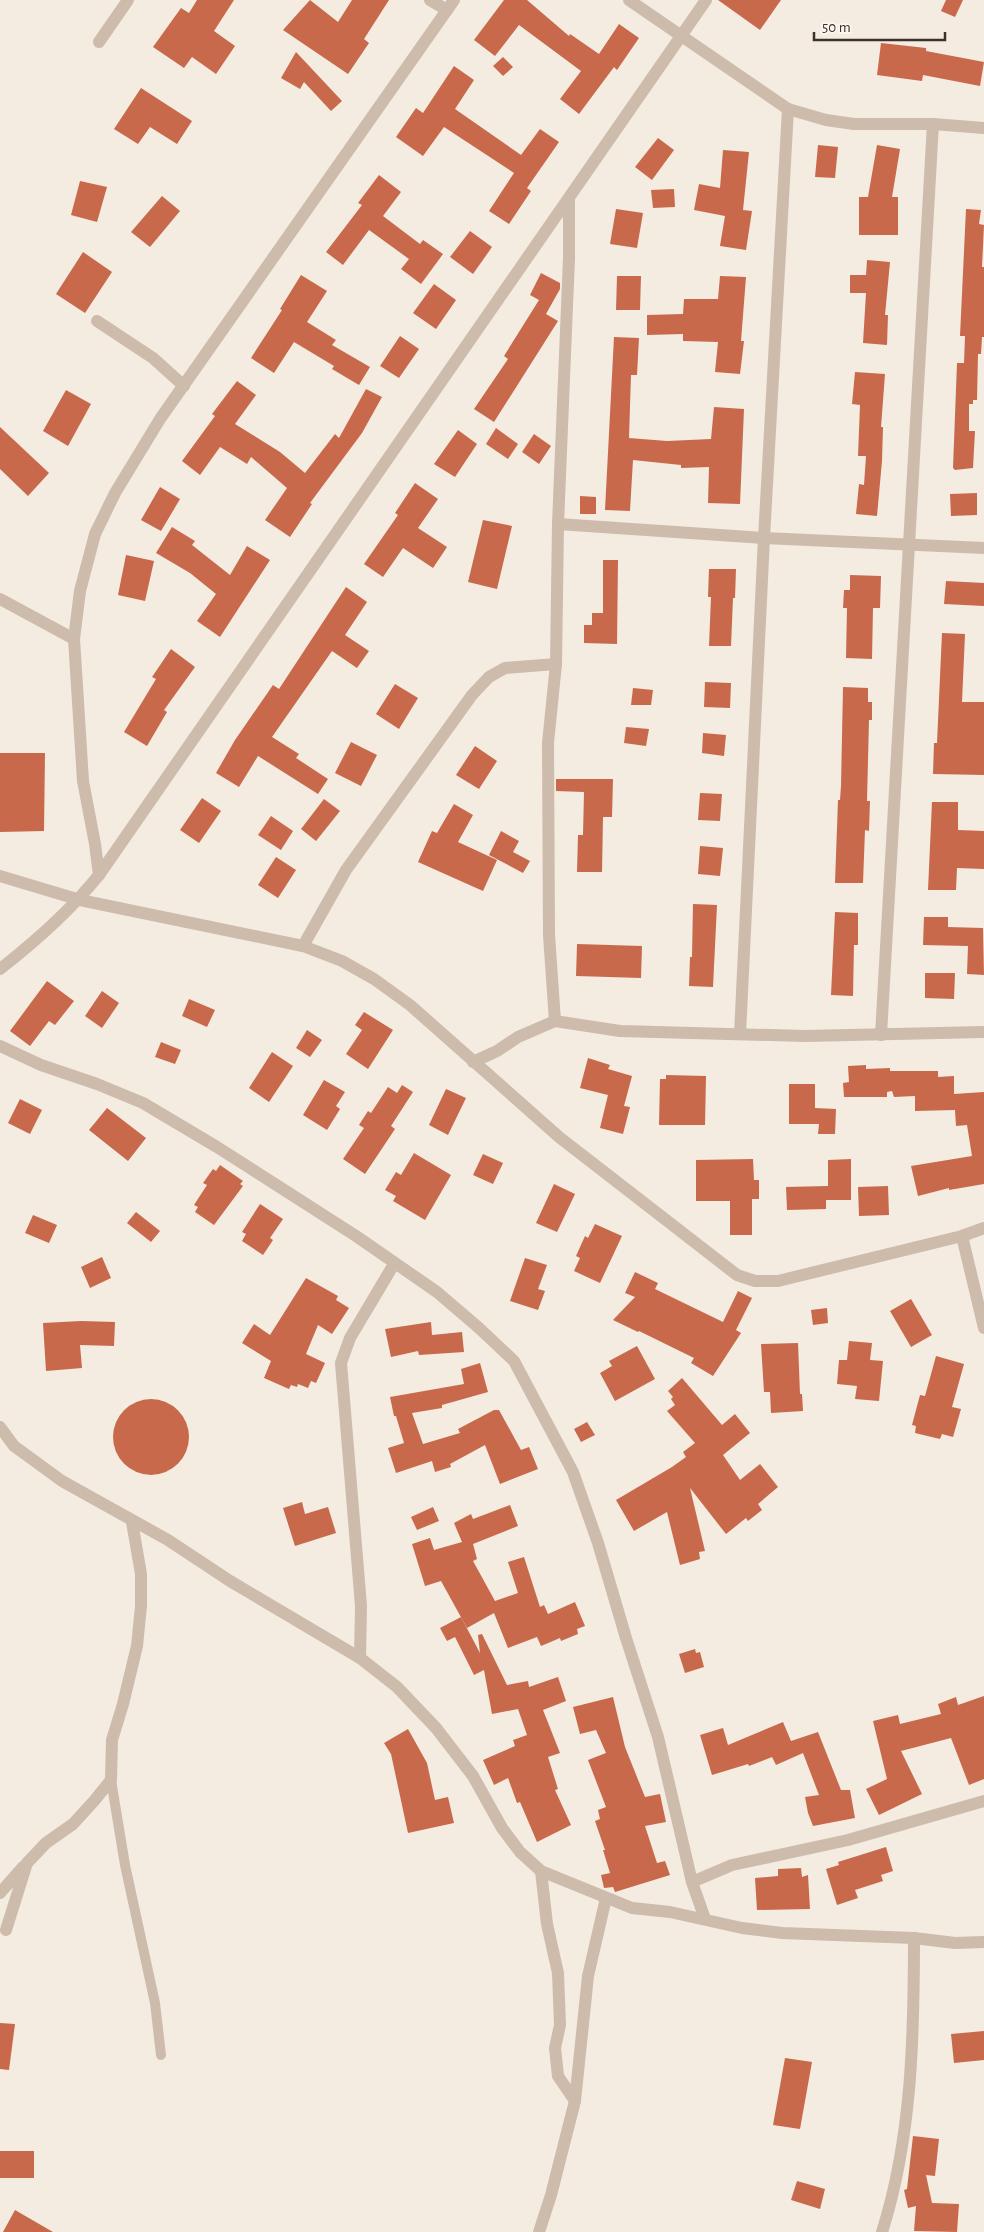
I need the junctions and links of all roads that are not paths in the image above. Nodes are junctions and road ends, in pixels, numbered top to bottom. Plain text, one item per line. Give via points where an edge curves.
1 (128, 0) edge
2 (430, 0) edge
3 (629, 0) edge
4 (706, 0) edge
5 (451, 5) edge
6 (680, 35) junction
7 (99, 42) dead end
8 (788, 109) junction
9 (933, 124) junction
10 (984, 128) edge
11 (569, 200) junction
12 (97, 321) dead end
13 (184, 386) junction
14 (558, 524) junction
15 (764, 538) junction
16 (909, 544) junction
17 (984, 548) edge
18 (0, 599) edge
19 (74, 639) junction
20 (556, 664) junction
21 (99, 875) junction
22 (0, 876) edge
23 (80, 900) junction
24 (302, 946) junction
25 (0, 970) edge
26 (555, 1021) junction
27 (984, 1032) edge
28 (740, 1034) junction
29 (881, 1035) junction
30 (0, 1046) edge
31 (472, 1062) junction
32 (984, 1228) edge
33 (962, 1236) junction
34 (394, 1264) junction
35 (984, 1328) edge
36 (0, 1427) edge
37 (132, 1522) junction
38 (360, 1658) junction
39 (111, 1780) junction
40 (984, 1801) edge
41 (26, 1863) junction
42 (541, 1872) junction
43 (692, 1882) junction
44 (0, 1893) edge
45 (606, 1898) junction
46 (705, 1919) junction
47 (6, 1930) dead end
48 (914, 1938) junction
49 (984, 1942) edge
50 (161, 2055) dead end
51 (576, 2101) junction
52 (539, 2232) edge
53 (882, 2232) edge

1 - 7 street
2 - 5 street
3 - 6 street
4 - 6 street
5 - 13 street
6 - 8 street
6 - 11 street
8 - 9 street via 854,124
8 - 15 street
9 - 10 street
9 - 16 street
11 - 14 street
11 - 21 street
12 - 13 street via 153,358
13 - 19 street via 115,493 95,534 80,591
14 - 15 street
14 - 20 street
15 - 16 street
15 - 28 street
16 - 17 street
16 - 29 street
18 - 19 street
19 - 21 street via 83,781
20 - 24 street via 505,668 489,677 472,695 346,870
20 - 26 street via 548,744 547,823
21 - 23 street
22 - 23 street
23 - 24 street
23 - 25 street
24 - 31 street via 342,961 374,979 410,1005
26 - 28 street via 620,1031
26 - 31 street
27 - 29 street
28 - 29 street
30 - 34 street via 143,1104 217,1147
31 - 33 street via 559,1137 737,1275 755,1281 778,1281
32 - 33 street
33 - 35 street
34 - 38 street via 350,1338 341,1363 361,1606
34 - 43 street via 437,1292 514,1362 574,1472 658,1737
36 - 37 street via 14,1446 62,1481
37 - 38 street via 168,1540 238,1586
37 - 39 street via 141,1574 141,1606 137,1646 112,1740
38 - 42 street via 397,1687 436,1728 473,1776 502,1828
39 - 41 street via 73,1824 46,1843
39 - 50 lane via 125,1865 155,2003
40 - 43 street via 848,1840 732,1865
41 - 44 street
41 - 47 street
42 - 45 street
42 - 51 street via 547,1924 558,1973 560,2024 555,2048 558,2076
43 - 46 street
45 - 46 street via 632,1908
45 - 51 street via 588,1976
46 - 48 street via 782,1933
48 - 49 street via 955,1943
48 - 53 street via 910,2077 900,2153
51 - 52 street

